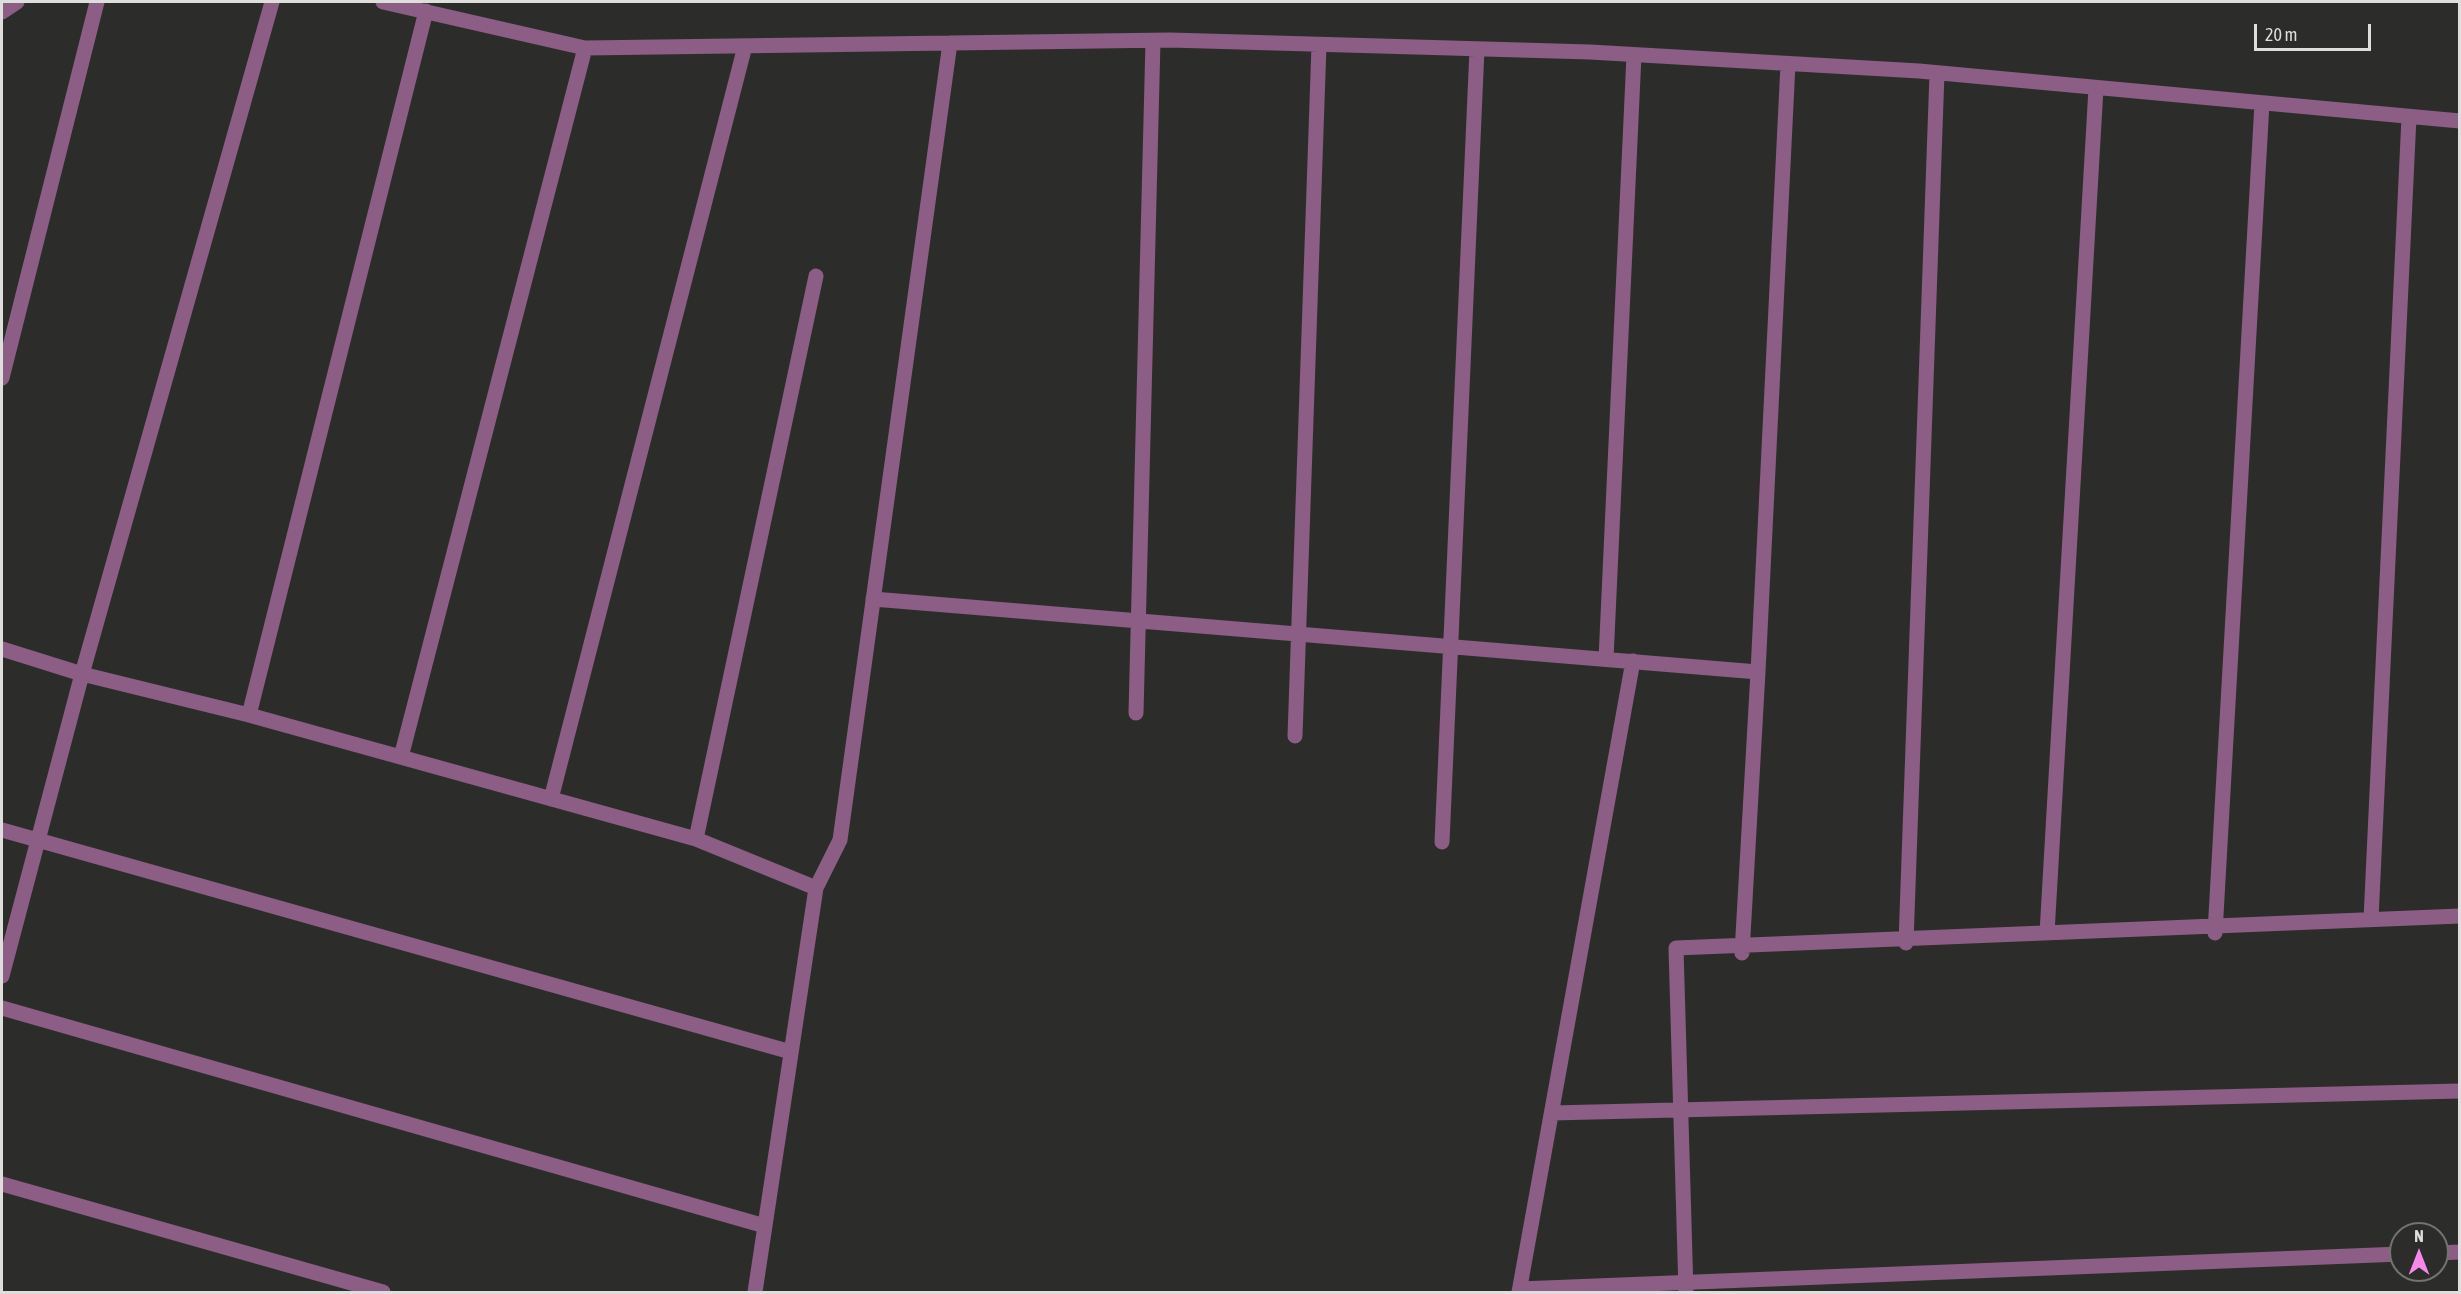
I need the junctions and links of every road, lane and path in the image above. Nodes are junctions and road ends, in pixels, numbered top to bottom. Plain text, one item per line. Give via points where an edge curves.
1 (17, 2) edge
2 (97, 2) edge
3 (272, 2) edge
4 (383, 2) edge
5 (2, 12) edge
6 (426, 12) junction
7 (1153, 41) junction
8 (950, 43) junction
9 (1319, 45) junction
10 (745, 46) junction
11 (585, 48) junction
12 (1477, 49) junction
13 (1634, 55) junction
14 (1788, 63) junction
15 (1937, 73) junction
16 (2096, 88) junction
17 (2262, 103) junction
18 (2409, 117) junction
19 (2460, 121) edge
20 (816, 276) dead end
21 (2, 378) edge
22 (873, 599) junction
23 (1138, 621) junction
24 (1299, 634) junction
25 (1450, 646) junction
26 (2, 649) edge
27 (1606, 659) junction
28 (1633, 661) junction
29 (1758, 672) junction
30 (82, 674) junction
31 (1136, 712) dead end
32 (249, 715) junction
33 (1295, 736) dead end
34 (401, 758) junction
35 (551, 799) junction
36 (2, 830) edge
37 (696, 839) junction
38 (38, 840) junction
39 (1442, 842) dead end
40 (816, 888) junction
41 (2460, 916) edge
42 (2371, 919) junction
43 (2216, 929) junction
44 (2048, 933) junction
45 (1906, 941) junction
46 (1742, 950) junction
47 (2, 976) edge
48 (2, 1008) edge
49 (791, 1052) junction
50 (2460, 1092) edge
51 (1680, 1109) junction
52 (1552, 1113) junction
53 (2, 1184) edge
54 (765, 1226) junction
55 (2389, 1255) edge
56 (1685, 1288) edge
57 (1520, 1291) edge
58 (383, 1293) edge
59 (755, 1293) edge

1 - 5 street
2 - 21 street
3 - 30 street
4 - 6 street
6 - 11 street
6 - 32 street
7 - 8 street
7 - 9 street
7 - 23 street
8 - 10 street
8 - 22 street
9 - 12 street
9 - 24 street
10 - 11 street
10 - 35 street
11 - 34 street
12 - 13 street
12 - 25 street
13 - 14 street
13 - 27 street
14 - 15 street
14 - 29 street
15 - 16 street
15 - 45 street
16 - 17 street
16 - 44 street
17 - 18 street
17 - 43 street
18 - 19 street
18 - 42 street
20 - 37 street
22 - 23 street
22 - 40 street via 840,840
23 - 24 street
23 - 31 street
24 - 25 street
24 - 33 street
25 - 27 street
25 - 39 street
26 - 30 street
27 - 28 street
28 - 29 street
28 - 52 street
29 - 46 street
30 - 32 street
30 - 38 street
32 - 34 street
34 - 35 street
35 - 37 street
36 - 38 street
37 - 40 street
38 - 47 street
38 - 49 street
40 - 49 street
41 - 42 street
42 - 43 street
43 - 44 street
44 - 45 street
45 - 46 street
46 - 51 street via 1676,948
48 - 54 street
49 - 54 street
50 - 51 street
51 - 52 street
51 - 56 street
52 - 57 street
53 - 58 street
54 - 59 street
55 - 56 street
56 - 57 street

